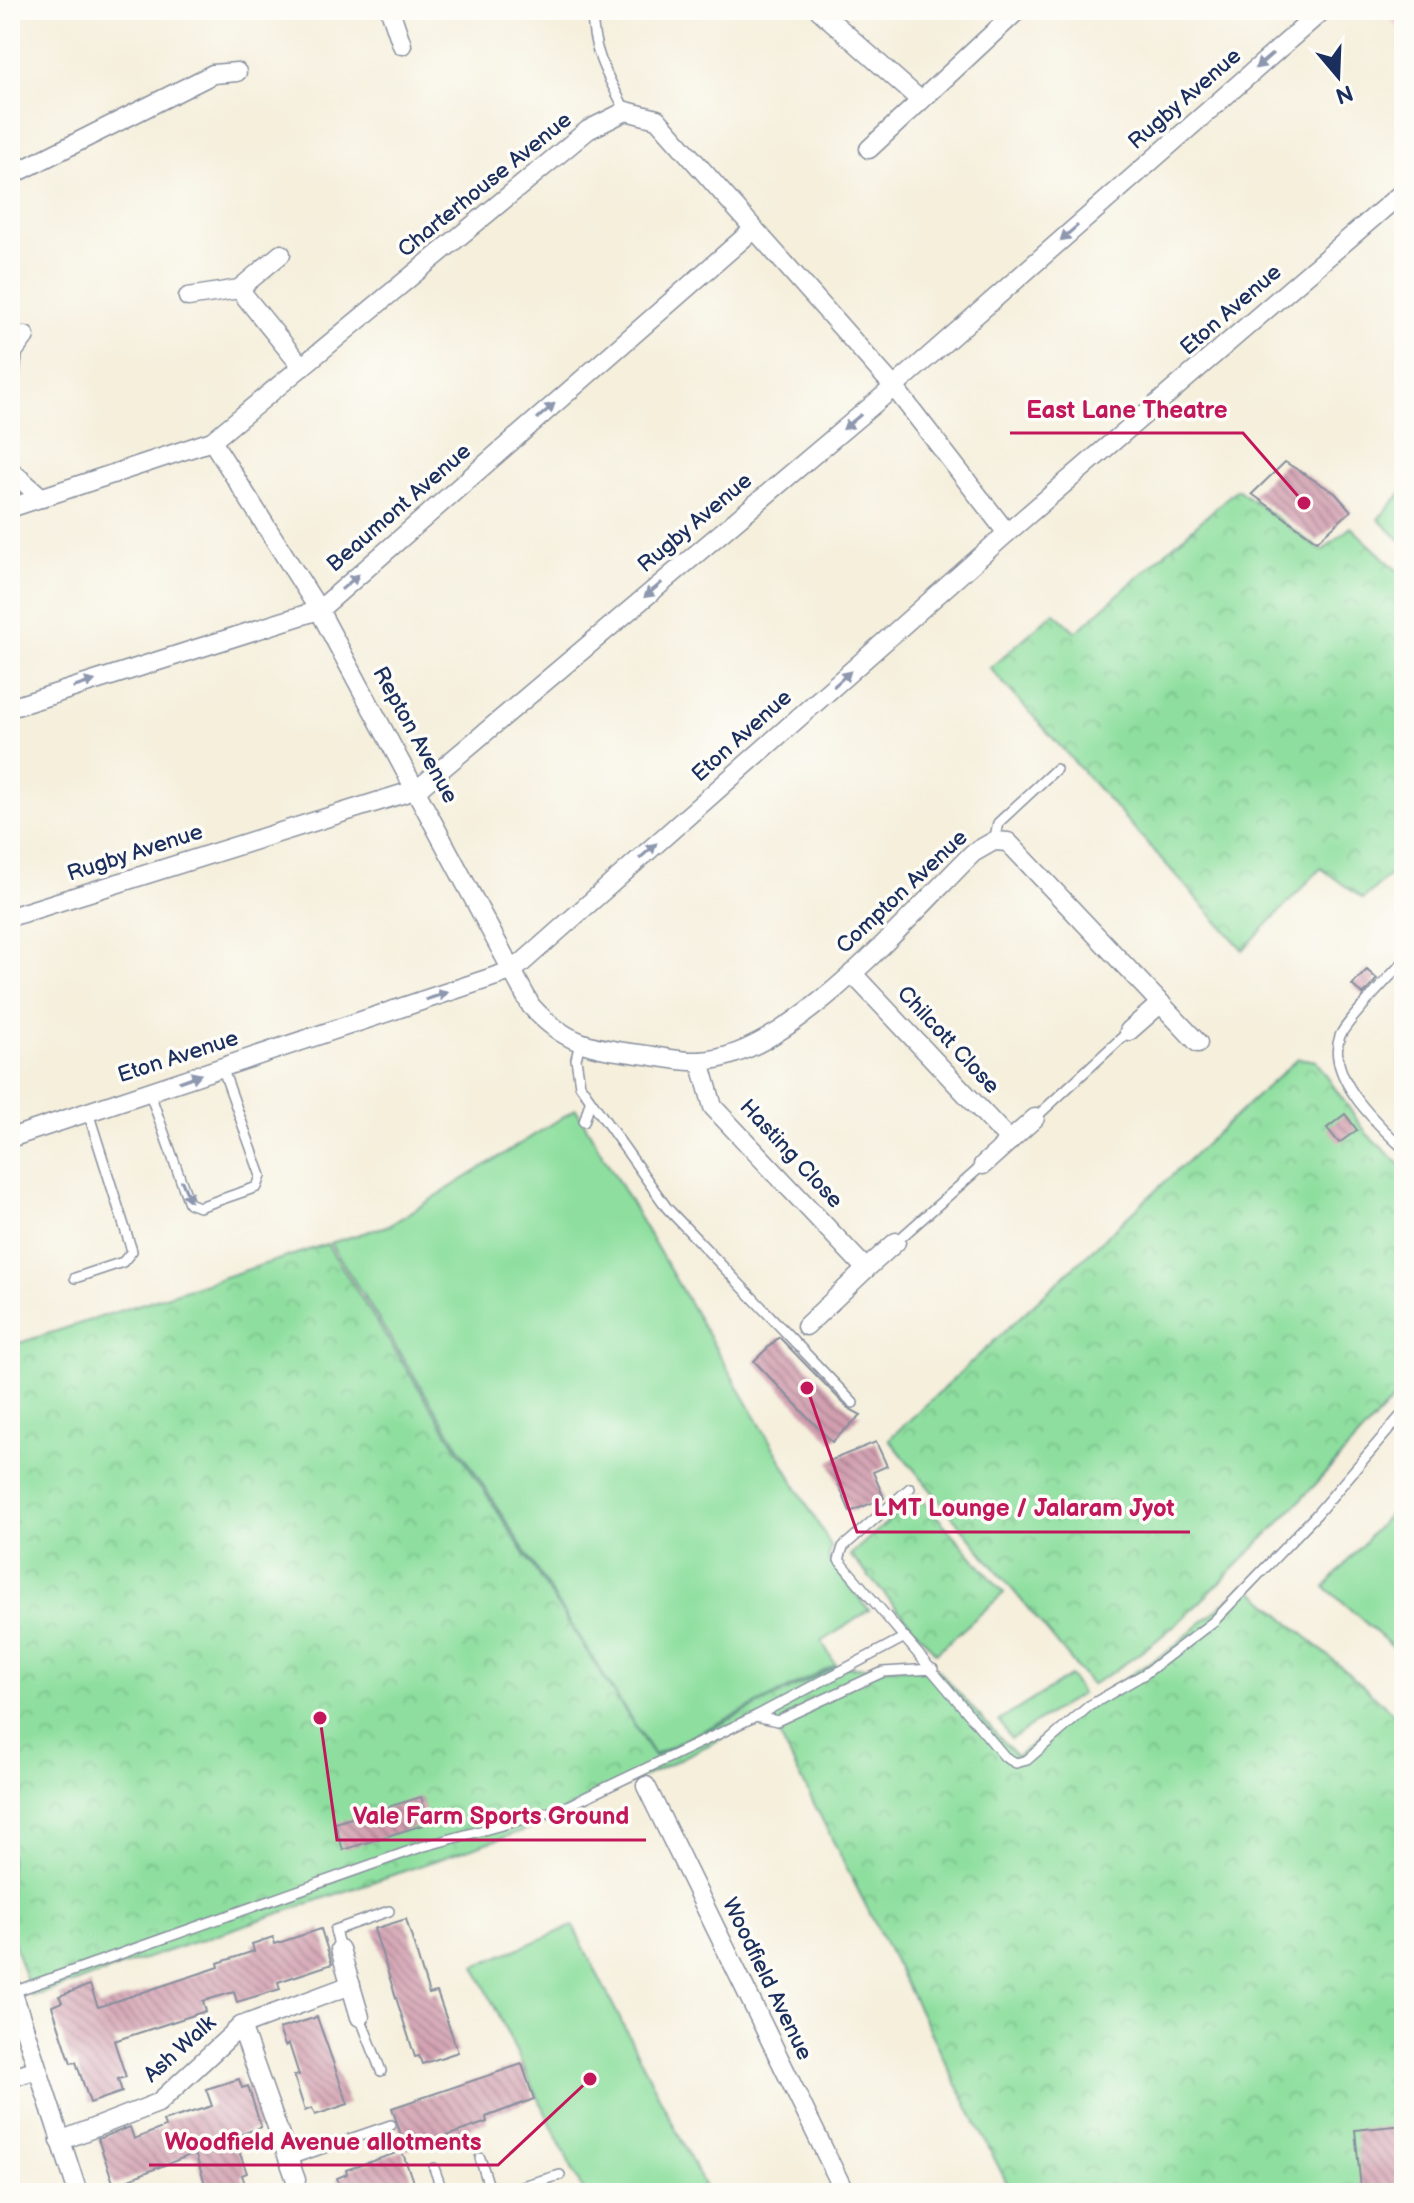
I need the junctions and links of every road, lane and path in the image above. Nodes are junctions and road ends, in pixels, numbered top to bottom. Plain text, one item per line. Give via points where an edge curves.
1 (390, 10) edge
2 (592, 10) edge
3 (819, 10) edge
4 (1018, 10) edge
5 (1323, 10) edge
6 (402, 45) dead end
7 (237, 72) dead end
8 (920, 100) junction
9 (626, 111) junction
10 (869, 149) dead end
11 (10, 176) edge
12 (1404, 191) edge
13 (754, 229) junction
14 (281, 254) dead end
15 (239, 289) junction
16 (188, 297) dead end
17 (25, 336) dead end
18 (302, 367) junction
19 (10, 378) edge
20 (894, 387) junction
21 (212, 441) junction
22 (10, 470) edge
23 (42, 498) junction
24 (10, 508) edge
25 (1007, 533) junction
26 (319, 610) junction
27 (10, 708) edge
28 (1056, 769) dead end
29 (418, 789) junction
30 (994, 841) junction
31 (10, 917) edge
32 (1404, 961) edge
33 (514, 970) junction
34 (852, 973) junction
35 (1161, 1003) junction
36 (1129, 1031) joint
37 (580, 1043) junction
38 (1198, 1043) dead end
39 (700, 1061) junction
40 (222, 1067) junction
41 (149, 1091) junction
42 (590, 1102) junction
43 (88, 1112) junction
44 (1035, 1118) joint
45 (584, 1122) dead end
46 (10, 1138) edge
47 (1010, 1141) junction
48 (1404, 1149) edge
49 (983, 1165) joint
50 (896, 1242) joint
51 (866, 1269) junction
52 (75, 1278) dead end
53 (806, 1326) dead end
54 (853, 1403) dead end
55 (1404, 1412) edge
56 (910, 1488) dead end
57 (905, 1637) junction
58 (933, 1669) junction
59 (756, 1716) junction
60 (646, 1786) dead end
61 (389, 1911) dead end
62 (340, 1949) joint
63 (351, 1985) junction
64 (11, 1988) edge
65 (360, 2017) joint
66 (241, 2026) junction
67 (37, 2069) junction
68 (381, 2071) dead end
69 (10, 2078) edge
70 (391, 2125) dead end
71 (60, 2141) junction
72 (480, 2158) dead end
73 (289, 2160) junction
74 (434, 2168) dead end
75 (560, 2175) dead end
76 (298, 2187) edge
77 (78, 2193) edge
78 (443, 2193) edge
79 (491, 2193) edge
80 (497, 2193) edge
81 (845, 2193) edge

1 - 6 street
2 - 9 lane via 599,63
3 - 8 street
4 - 8 street
5 -> 20 street, Rugby Avenue
7 - 11 street via 213,74
8 - 10 street
9 - 13 street via 657,119
9 - 18 street, Charterhouse Avenue via 588,130
12 - 25 street, Eton Avenue
13 - 20 street
26 -> 13 street, Beaumont Avenue
14 - 15 street
15 - 16 street
15 - 18 street
17 - 19 street via 13,352
18 - 21 street, Charterhouse Avenue
20 - 25 street
20 -> 29 street, Rugby Avenue
21 - 23 street, Charterhouse Avenue
21 - 26 street, Repton Avenue
22 - 23 street
23 - 24 street, Charterhouse Avenue
33 -> 25 street, Eton Avenue
27 -> 26 street, Beaumont Avenue
26 - 29 street, Repton Avenue
28 - 30 lane via 998,823
29 - 31 street, Rugby Avenue
29 - 33 street, Repton Avenue
30 - 34 street, Compton Avenue via 973,853
30 - 35 street, Compton Avenue via 1008,842
32 - 48 lane via 1340,1035 1338,1059 1368,1116
33 - 37 street, Repton Avenue via 531,1006 552,1029
40 -> 33 street, Eton Avenue
34 - 39 street, Compton Avenue via 782,1030 737,1053
34 - 47 street, Chilcott Close
35 - 36 street
35 - 38 street, Compton Avenue
36 - 44 lane
37 - 39 street, Compton Avenue
37 - 42 lane via 576,1073
39 - 51 street, Hasting Close via 713,1107
41 -> 40 street, Eton Avenue
41 -> 40 lane via 189,1203 199,1207 257,1187 261,1176
41 - 43 street, Eton Avenue
42 - 45 lane
42 - 54 lane via 667,1208
43 - 46 street, Eton Avenue
43 - 52 lane via 132,1251 123,1262
44 - 47 street
47 - 49 street
49 - 50 lane
50 - 51 street
51 - 53 street
55 - 58 lane via 1316,1515 1214,1621 1146,1673 1089,1706 1027,1760 1016,1763 1005,1757
56 - 57 lane via 843,1547 839,1560
57 - 58 lane
57 - 59 lane
58 - 59 lane via 883,1672 777,1721
59 - 64 lane via 561,1809 421,1847
60 - 81 street, Woodfield Avenue
61 - 62 lane via 335,1930
62 - 63 street
63 - 65 street
63 - 66 street, Ash Walk
64 - 67 street
65 - 68 lane
66 - 71 street, Ash Walk via 158,2103
66 - 73 street, Ash Walk
67 - 69 street
67 - 71 street
70 - 73 lane
71 - 77 street
72 - 79 lane
73 - 76 street, Ash Walk
74 - 78 lane
75 - 80 lane

